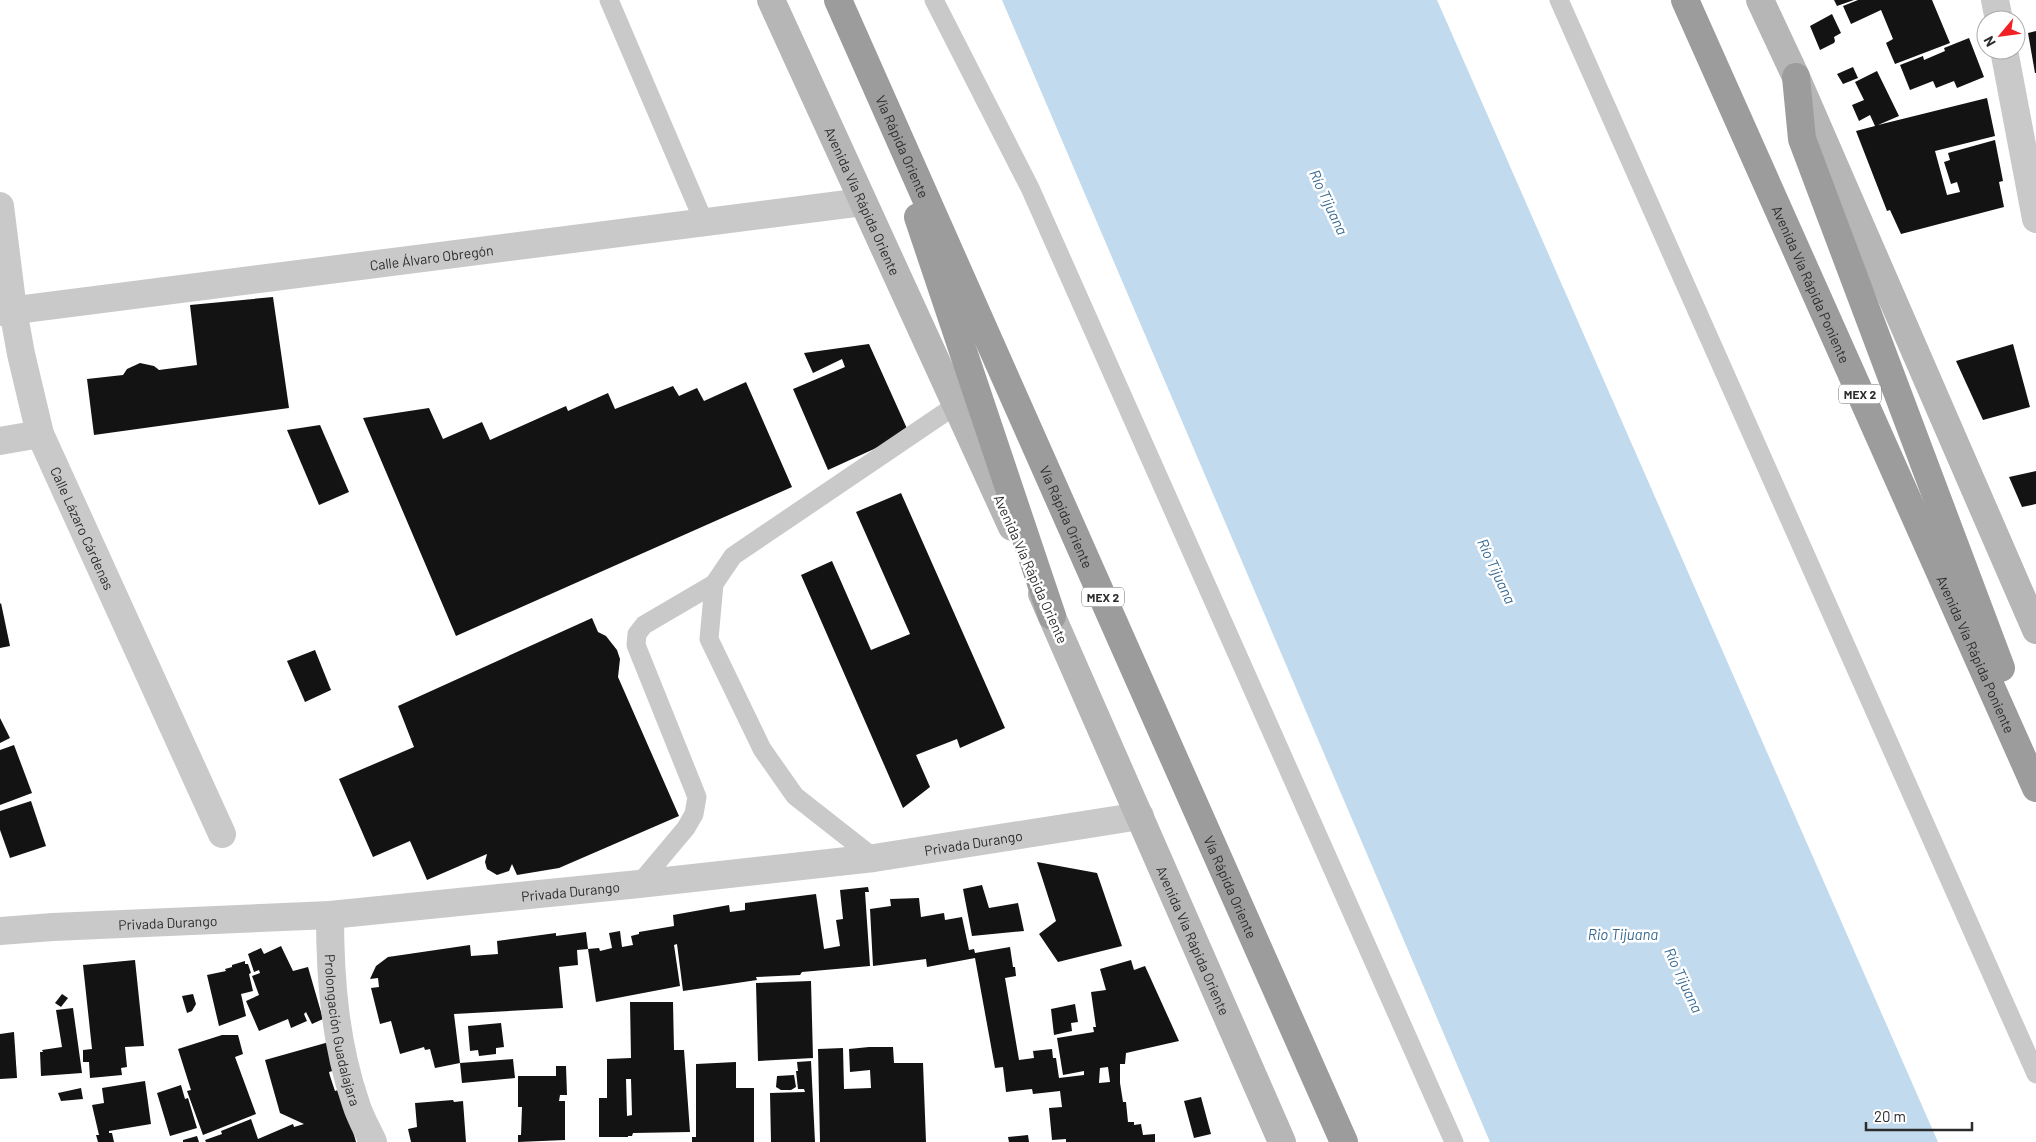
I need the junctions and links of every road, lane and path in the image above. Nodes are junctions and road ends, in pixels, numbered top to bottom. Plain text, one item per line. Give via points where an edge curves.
1 (609, 0) edge
2 (771, 0) edge
3 (838, 0) edge
4 (934, 0) edge
5 (1559, 0) edge
6 (1685, 0) edge
7 (1760, 0) edge
8 (862, 52) junction
9 (2006, 60) edge
10 (1796, 77) junction
11 (863, 202) junction
12 (0, 206) edge
13 (2036, 219) edge
14 (704, 222) junction
15 (6, 311) edge
16 (956, 405) junction
17 (40, 434) junction
18 (0, 442) edge
19 (714, 584) junction
20 (1052, 616) junction
21 (2036, 630) edge
22 (2035, 786) edge
23 (1140, 816) junction
24 (222, 834) dead end
25 (874, 858) junction
26 (639, 884) junction
27 (330, 915) junction
28 (0, 931) edge
29 (2036, 1074) edge
30 (373, 1142) edge
31 (1282, 1142) edge
32 (1344, 1142) edge
33 (1454, 1142) edge

1 - 14 lane
2 - 11 main road, Avenida Vía Rápida Oriente
3 - 8 highway, Vía Rápida Oriente / MEX 2
4 - 33 lane via 1030,188
5 - 29 lane
6 - 22 highway, Avenida Vía Rápida Poniente / MEX 2
7 - 10 main road
8 - 20 highway
8 - 32 highway, Vía Rápida Oriente / MEX 2
9 - 13 street
10 - 21 main road
10 - 22 highway via 1802,139 2023,727
11 - 14 street, Calle Álvaro Obregón
11 - 16 main road, Avenida Vía Rápida Oriente
12 - 15 street, Calle Lázaro Cárdenas
14 - 15 street, Calle Álvaro Obregón
15 - 17 street, Calle Lázaro Cárdenas via 21,354
16 - 19 lane via 733,556
16 - 20 main road, Avenida Vía Rápida Oriente
17 - 18 street
17 - 24 street, Calle Lázaro Cárdenas
19 - 25 lane via 710,639 762,749 795,796
19 - 26 lane via 644,625 637,634 636,645 697,797 694,814 686,828
20 - 23 main road, Avenida Vía Rápida Oriente
23 - 25 street, Privada Durango
23 - 31 main road, Avenida Vía Rápida Oriente
25 - 26 street, Privada Durango
26 - 27 street, Privada Durango
27 - 28 street, Privada Durango
27 - 30 street, Prolongación Guadalajara via 336,1025 356,1104

